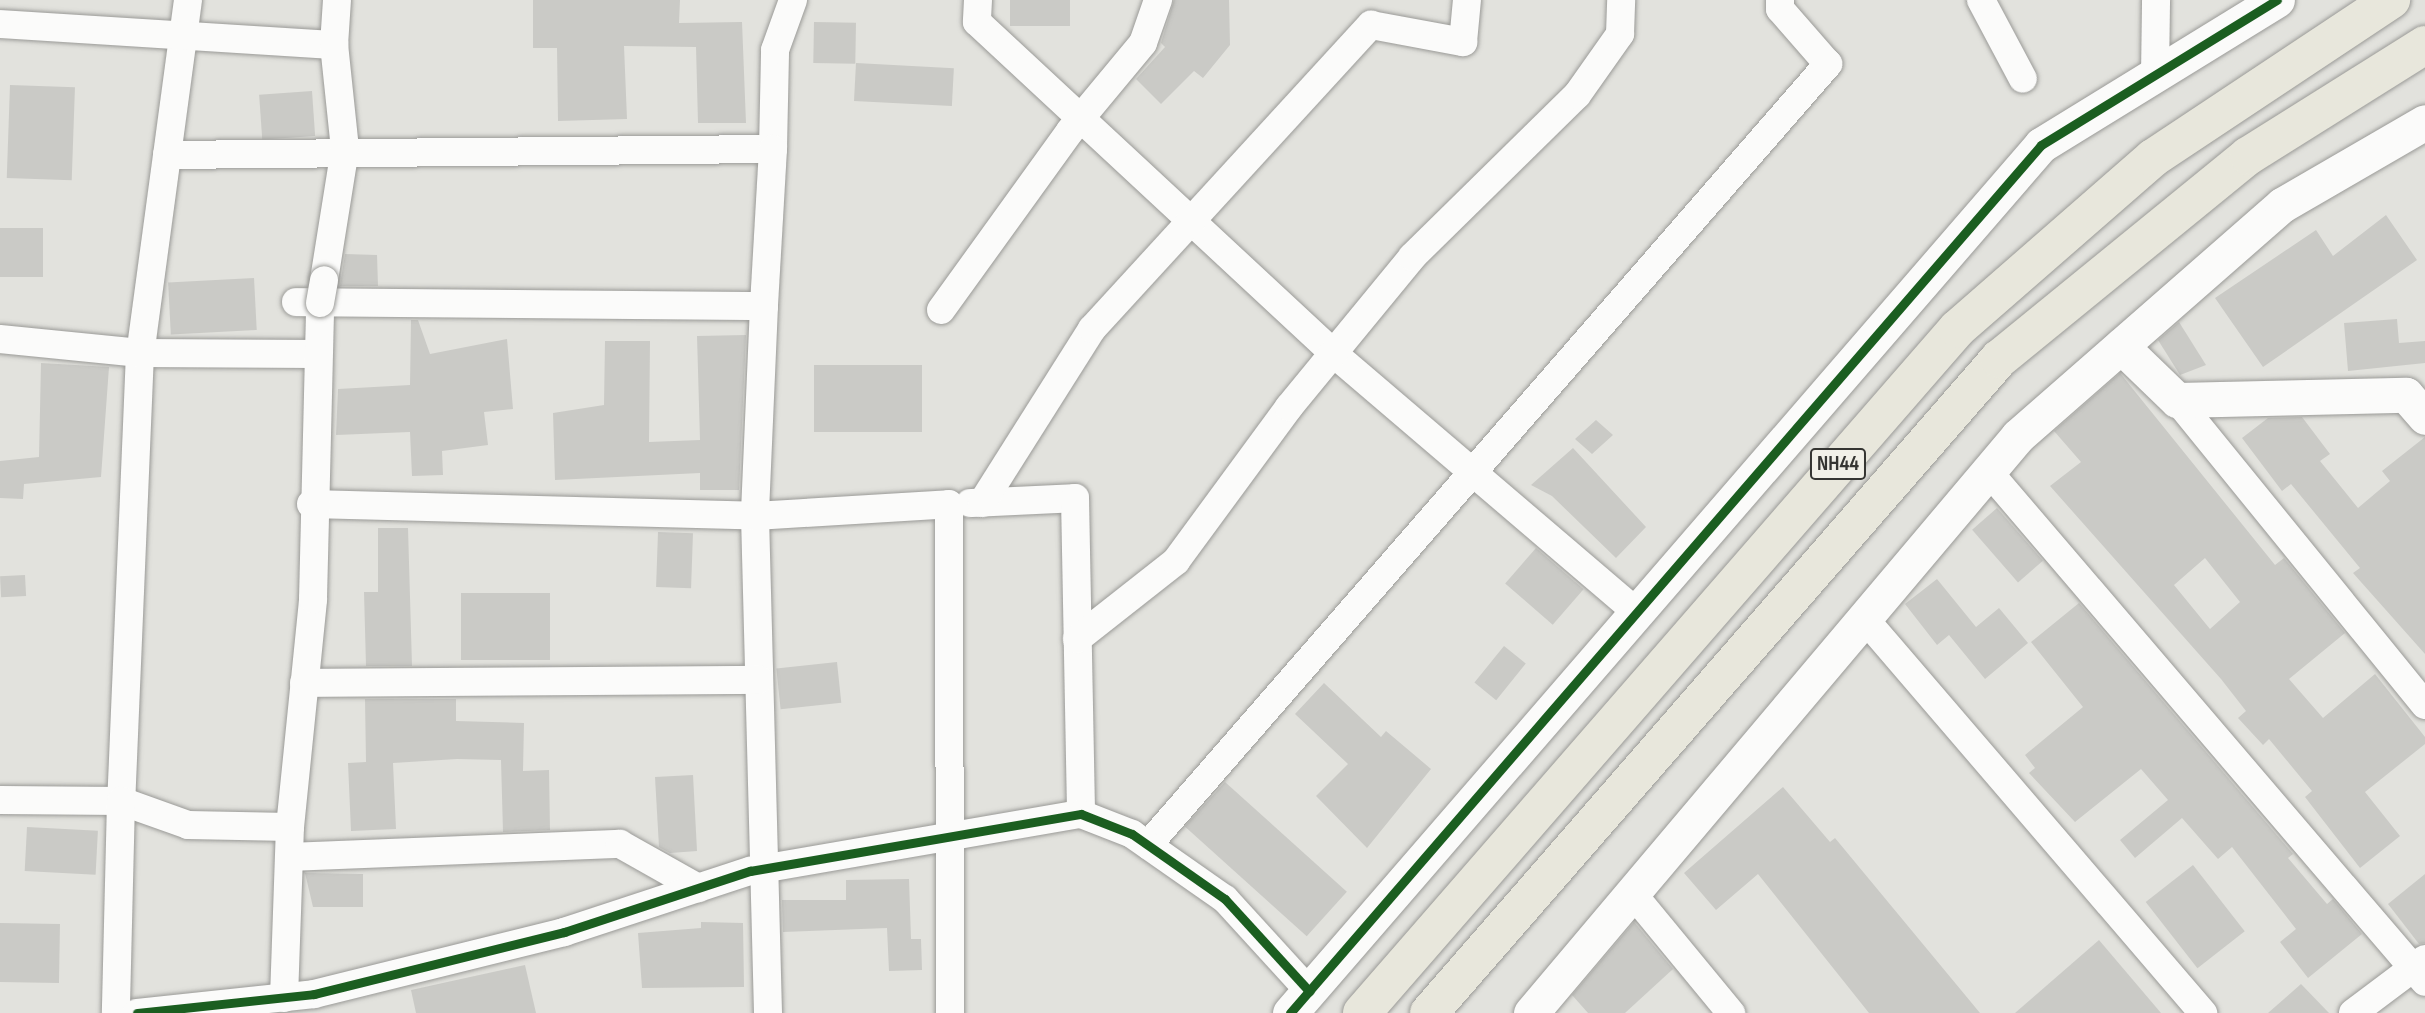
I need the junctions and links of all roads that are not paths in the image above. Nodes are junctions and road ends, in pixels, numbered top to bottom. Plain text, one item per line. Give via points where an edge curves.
1 (2, 0) edge
2 (188, 0) edge
3 (337, 0) edge
4 (793, 0) edge
5 (978, 0) edge
6 (1158, 0) edge
7 (1467, 0) edge
8 (1621, 0) edge
9 (1780, 0) edge
10 (1981, 0) edge
11 (2156, 0) edge
12 (2277, 0) edge
13 (2391, 0) edge
14 (0, 11) edge
15 (0, 24) edge
16 (182, 38) junction
17 (334, 45) junction
18 (2425, 45) edge
19 (2155, 75) junction
20 (2023, 79) dead end
21 (1082, 118) junction
22 (2425, 122) edge
23 (773, 149) junction
24 (343, 153) junction
25 (167, 155) junction
26 (1192, 220) junction
27 (315, 297) junction
28 (764, 306) junction
29 (941, 310) dead end
30 (0, 339) edge
31 (2121, 346) junction
32 (140, 353) junction
33 (1333, 353) junction
34 (316, 354) junction
35 (2177, 400) junction
36 (2419, 402) edge
37 (1988, 471) junction
38 (1471, 473) junction
39 (982, 503) junction
40 (311, 504) junction
41 (949, 504) junction
42 (755, 516) junction
43 (1636, 612) junction
44 (1864, 618) junction
45 (1077, 639) junction
46 (759, 680) junction
47 (304, 682) junction
48 (2425, 705) edge
49 (0, 800) edge
50 (121, 801) junction
51 (1080, 814) junction
52 (290, 827) junction
53 (947, 837) junction
54 (1148, 845) junction
55 (290, 857) junction
56 (763, 869) junction
57 (698, 888) junction
58 (1632, 893) junction
59 (2421, 970) edge
60 (284, 998) junction
61 (1299, 1002) edge
62 (116, 1013) edge
63 (137, 1013) edge
64 (768, 1013) edge
65 (950, 1013) edge
66 (1362, 1013) edge
67 (1429, 1013) edge
68 (1531, 1013) edge
69 (1731, 1013) edge
70 (2203, 1013) edge
71 (2353, 1013) edge

1 - 14 street
2 - 16 street
3 - 17 street
4 - 23 street via 775,50
5 - 21 street via 977,22
6 - 21 street via 1143,43
7 - 26 street via 1463,42 1371,25
8 - 33 street via 1620,34 1577,95 1412,257
9 - 38 street via 1780,9 1828,64
10 - 20 street
11 - 19 street
12 - 19 street
13 - 66 highway, NH44 via 2153,158 1957,329
15 - 16 street
16 - 17 street
16 - 25 street
17 - 24 street
18 - 67 highway, NH44 via 2248,156 1999,359
19 - 43 street via 2041,145
21 - 26 street
21 - 29 street
22 - 31 street via 2282,205
23 - 24 street
23 - 28 street
24 - 25 street
24 - 27 street
25 - 32 street
26 - 33 street
26 - 39 street via 1092,329
27 - 28 street
27 - 34 street
28 - 42 street
30 - 32 street
31 - 35 street
31 - 37 street via 2018,436
32 - 34 street
32 - 50 street
33 - 38 street
33 - 45 street via 1176,561
34 - 40 street
35 - 36 street
35 - 48 street
37 - 44 street
37 - 59 street
38 - 43 street
38 - 54 street
39 - 41 street
39 - 45 street via 1075,498
40 - 42 street
40 - 47 street via 313,599
41 - 42 street
41 - 53 street
42 - 46 street
43 - 61 street
44 - 58 street
44 - 70 street
45 - 51 street
46 - 47 street
46 - 56 street
47 - 52 street
49 - 50 street
50 - 52 street via 188,825
50 - 62 street
51 - 53 street
51 - 54 street
52 - 55 street
53 - 56 street
53 - 65 street
54 - 61 street via 1225,899
55 - 57 street via 620,844
55 - 60 street
56 - 57 street
56 - 64 street
57 - 60 street via 564,932
58 - 68 street
58 - 69 street
59 - 71 street via 2379,988
60 - 63 street

